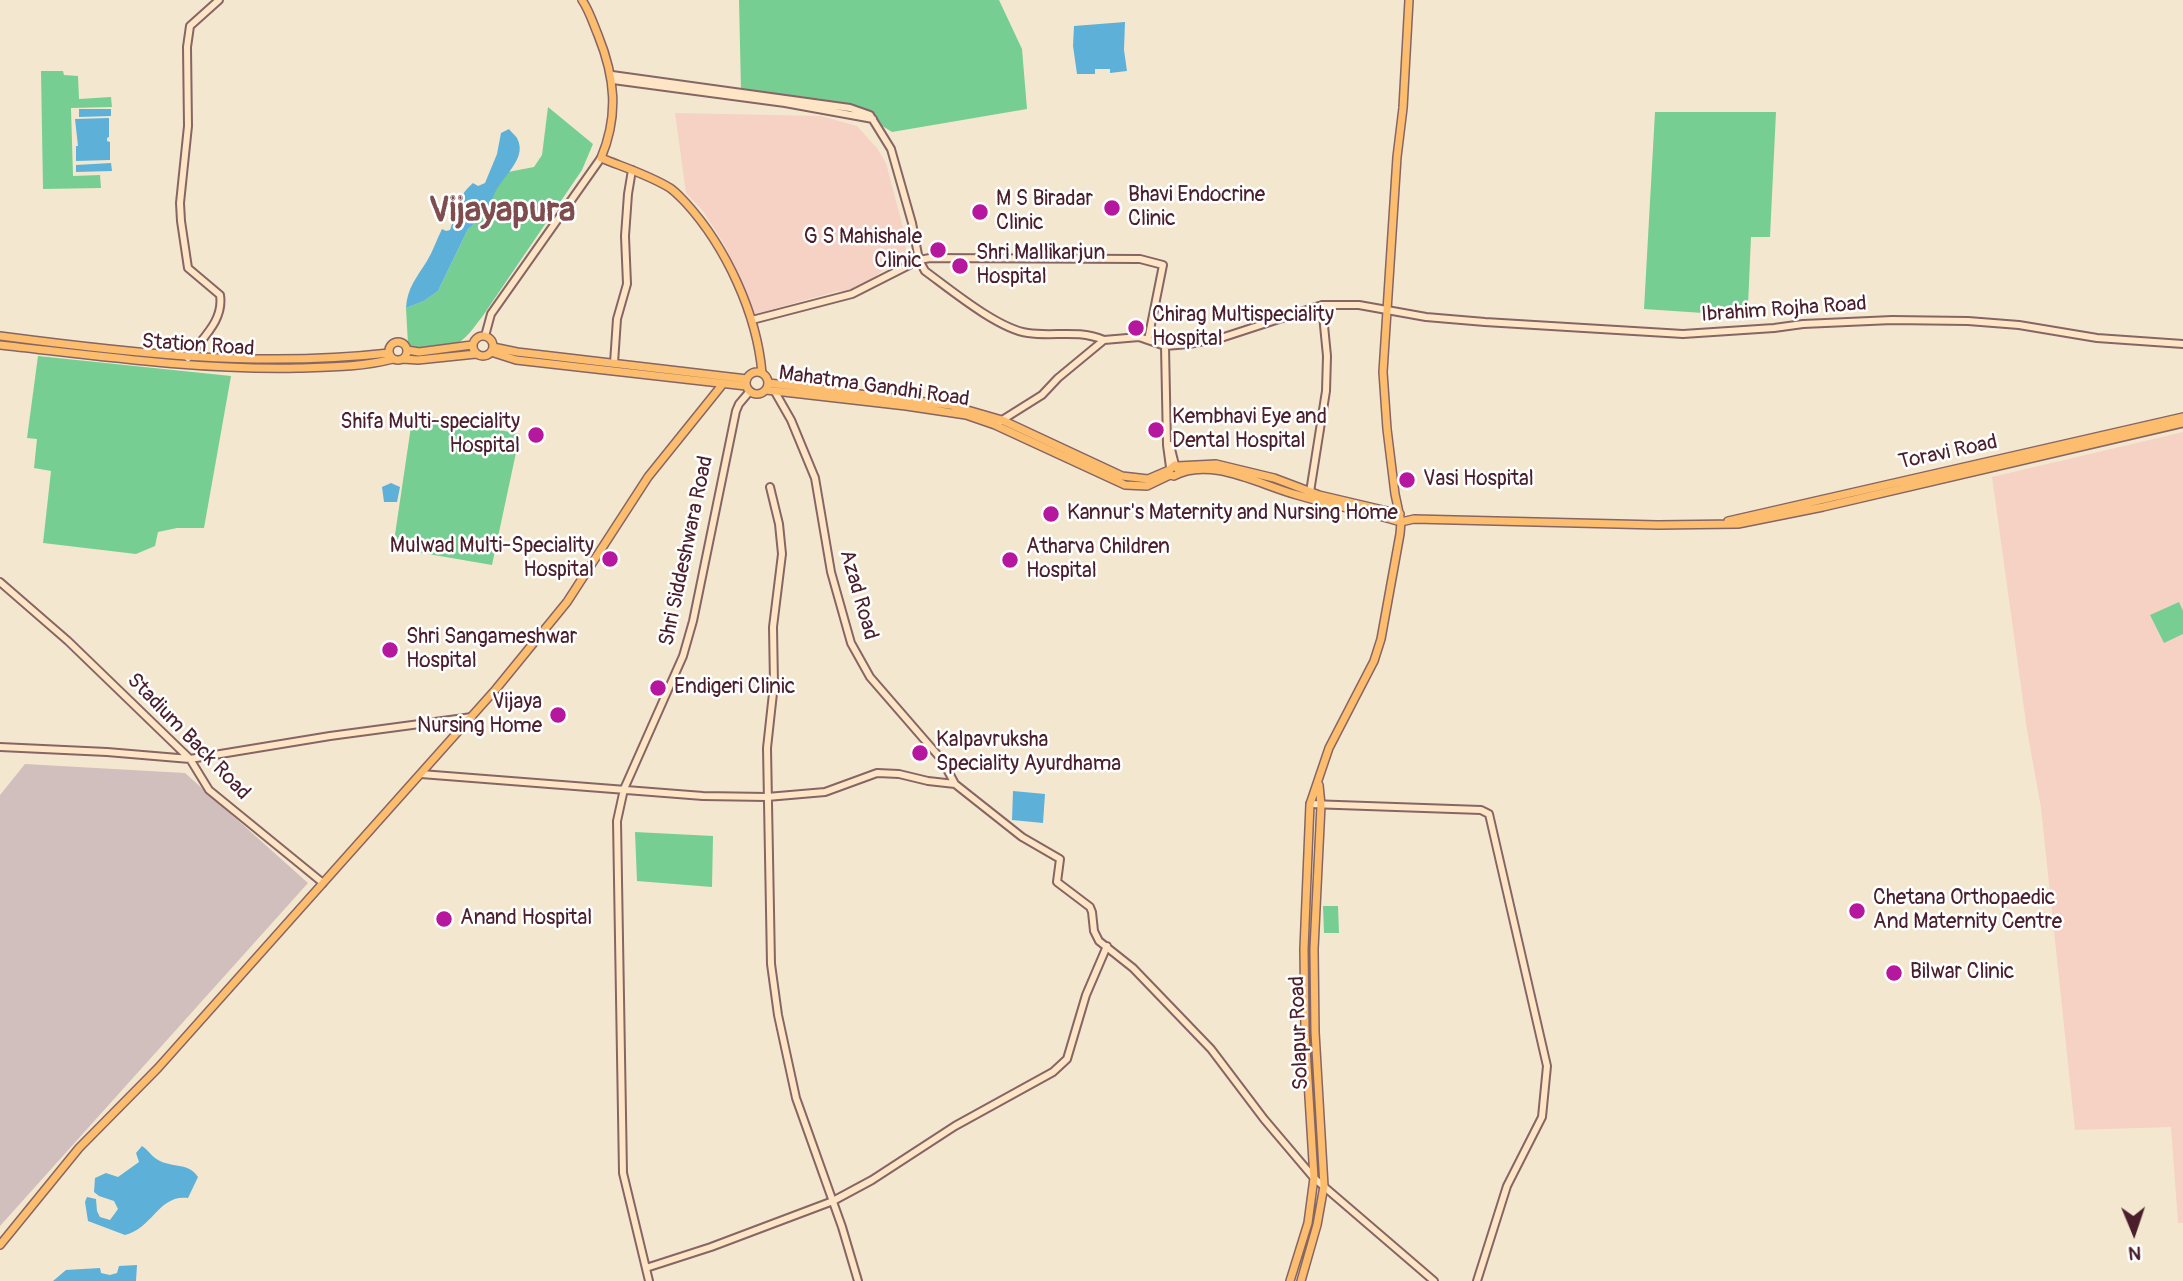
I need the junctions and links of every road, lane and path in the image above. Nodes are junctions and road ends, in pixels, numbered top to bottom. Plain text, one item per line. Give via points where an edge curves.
1 (219, 0) edge
2 (582, 0) edge
3 (1410, 1) edge
4 (612, 77) junction
5 (601, 158) junction
6 (632, 170) junction
7 (919, 260) junction
8 (1322, 305) junction
9 (1388, 309) junction
10 (752, 320) junction
11 (0, 336) edge
12 (485, 336) junction
13 (1104, 340) junction
14 (1148, 340) junction
15 (2183, 344) edge
16 (0, 345) edge
17 (472, 345) junction
18 (1165, 346) junction
19 (492, 349) junction
20 (407, 350) junction
21 (476, 354) junction
22 (391, 356) junction
23 (403, 359) junction
24 (186, 361) junction
25 (614, 363) junction
26 (762, 373) junction
27 (722, 384) junction
28 (748, 385) junction
29 (770, 388) junction
30 (2183, 417) edge
31 (998, 423) junction
32 (2183, 423) edge
33 (1173, 469) junction
34 (770, 487) dead end
35 (1310, 492) junction
36 (1400, 518) junction
37 (1414, 519) joint
38 (1721, 524) junction
39 (0, 582) edge
40 (472, 718) junction
41 (0, 747) edge
42 (190, 759) junction
43 (421, 774) junction
44 (1319, 781) junction
45 (955, 784) junction
46 (624, 789) junction
47 (767, 797) junction
48 (1310, 804) junction
49 (1321, 805) junction
50 (323, 883) junction
51 (1107, 946) junction
52 (1314, 1178) junction
53 (1324, 1186) junction
54 (833, 1201) junction
55 (0, 1245) edge
56 (646, 1268) junction
57 (649, 1281) edge
58 (858, 1281) edge
59 (1290, 1281) edge
60 (1301, 1281) edge
61 (1434, 1281) edge
62 (1477, 1281) edge

1 - 24 street via 190,26 181,221 188,268 220,295 222,308
2 - 4 main road
3 - 9 main road
4 - 5 main road via 610,127
4 - 7 street via 850,108 870,115 891,149
5 - 6 main road
5 - 12 street via 491,314
6 - 10 main road via 671,188 699,218
6 - 25 street via 625,236 627,284 617,319
7 - 10 street via 852,294
7 - 13 street via 925,271 1006,327 1031,334 1085,334
7 - 14 street via 1140,259 1163,265
8 - 9 street, Ibrahim Rojha Road
8 - 18 street, Ibrahim Rojha Road via 1224,337
8 - 35 street via 1326,391
9 - 15 street, Ibrahim Rojha Road via 1426,317 1682,334 1803,324 1968,321
9 - 36 main road via 1383,393
10 - 26 main road
11 - 24 main road, Station Road
12 - 17 main road via 475,338
12 - 19 main road
13 - 14 street
13 - 31 street via 1042,395
14 - 18 street
16 - 24 main road, Station Road
17 - 20 main road
17 - 21 main road
18 - 33 street via 1167,440
19 - 21 main road via 485,356
19 - 25 main road, Mahatma Gandhi Road
19 - 27 main road, Mahatma Gandhi Road via 516,360
20 - 22 main road via 395,342 389,349
20 - 23 main road
21 - 23 main road
22 - 23 main road
22 - 24 main road, Station Road via 345,366 241,369
25 - 28 main road, Mahatma Gandhi Road
26 - 28 main road via 753,373
26 - 29 main road
27 - 28 main road, Mahatma Gandhi Road
27 - 40 main road via 648,477 559,613
28 - 29 main road, Mahatma Gandhi Road via 758,394
28 - 46 street, Shri Siddeshwara Road via 736,411 683,656
29 - 31 main road, Mahatma Gandhi Road via 934,409
29 - 45 street, Azad Road via 791,420 815,478 831,572 851,643 870,677 942,760
30 - 38 main road, Toravi Road
31 - 33 main road, Mahatma Gandhi Road via 1125,485 1147,486
32 - 38 main road, Toravi Road via 1823,507
33 - 35 main road, Mahatma Gandhi Road via 1216,464
33 - 36 main road, Mahatma Gandhi Road via 1221,472 1304,497
34 - 47 street via 782,554 773,627
35 - 36 main road, Mahatma Gandhi Road
36 - 37 main road, Mahatma Gandhi Road
36 - 44 main road, Solapur Road via 1377,650 1329,748
37 - 38 main road, Toravi Road
39 - 42 street, Stadium Back Road
40 - 42 street
40 - 43 main road
41 - 42 street
42 - 50 street, Stadium Back Road via 209,790
43 - 46 street
43 - 50 main road
44 - 48 main road, Solapur Road
44 - 49 main road, Solapur Road
45 - 47 street via 886,772 818,794
45 - 51 street via 1023,837 1060,859 1057,882 1090,908 1095,936
46 - 47 street
46 - 56 street, Shri Siddeshwara Road via 616,855 623,1173
47 - 54 street via 771,961 778,1015 796,1098
48 - 49 street
48 - 52 main road, Solapur Road via 1305,1032
49 - 53 main road, Solapur Road via 1314,949
49 - 62 street via 1481,810 1489,814 1547,1078 1542,1117 1507,1186
50 - 55 main road via 158,1068 79,1148
51 - 52 street via 1210,1049
51 - 54 street via 1062,1066
52 - 53 street
52 - 59 main road, Solapur Road via 1308,1223
53 - 60 main road, Solapur Road
53 - 61 street
54 - 56 street
54 - 58 street
56 - 57 street, Shri Siddeshwara Road

